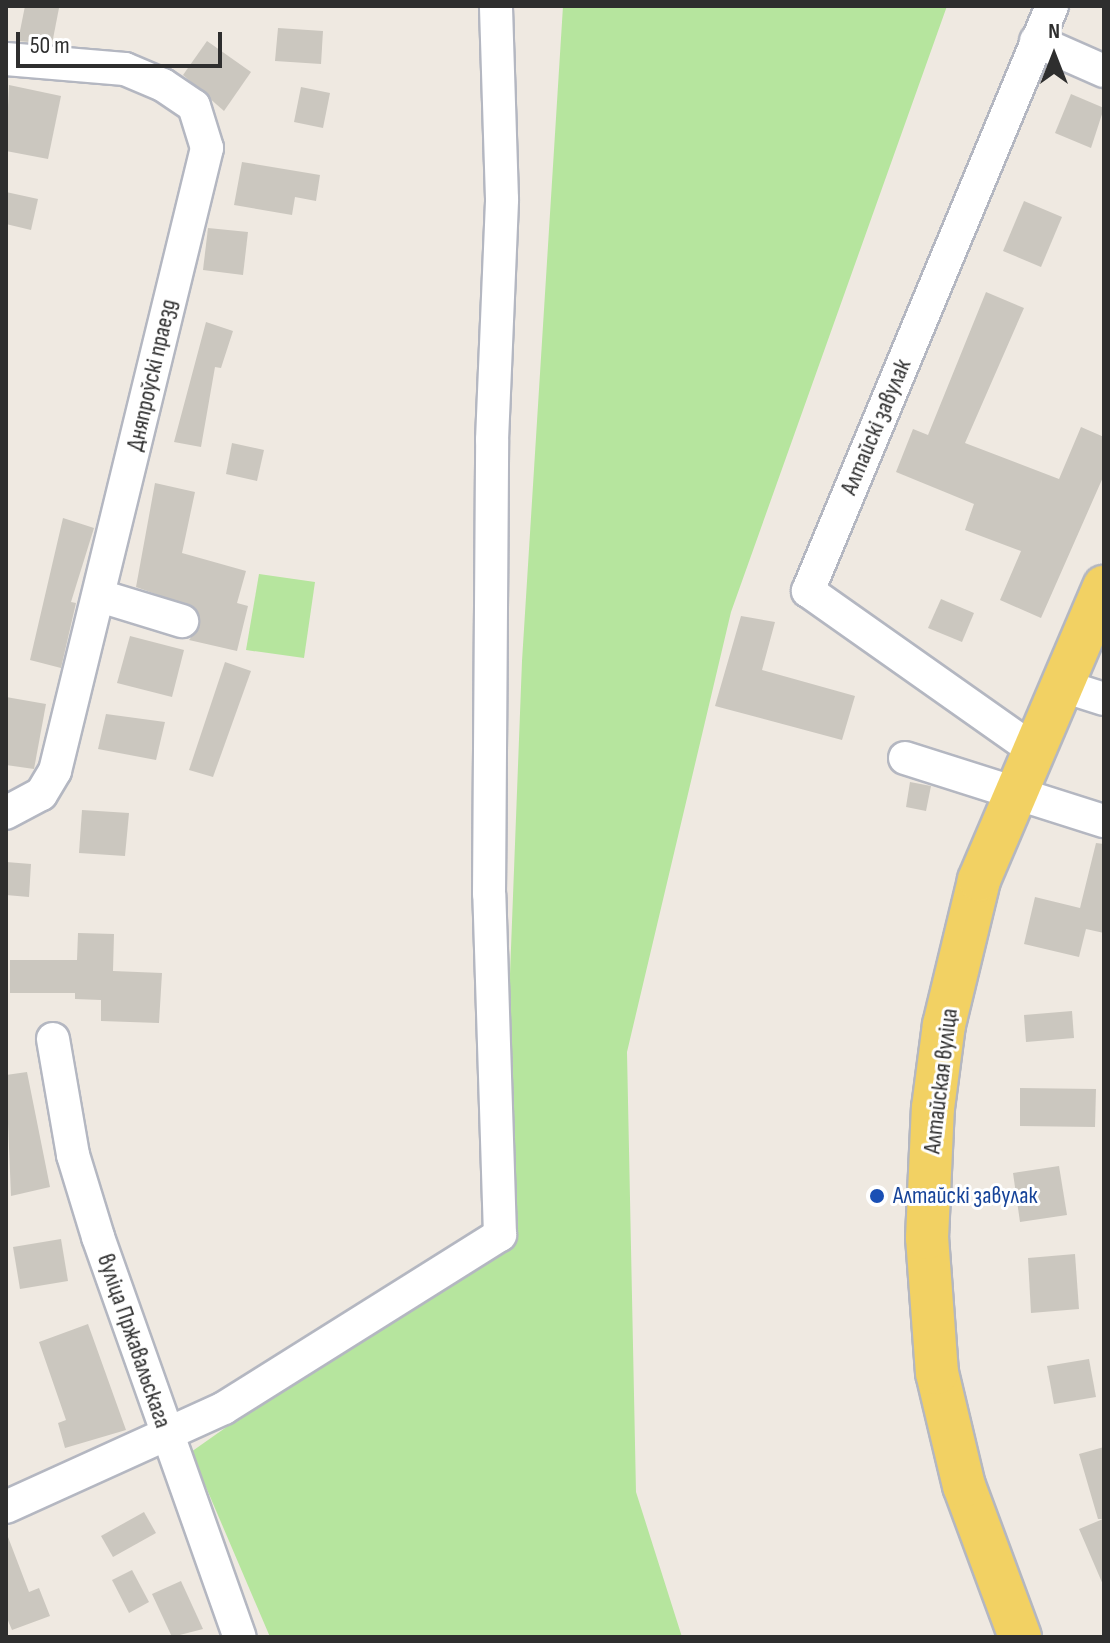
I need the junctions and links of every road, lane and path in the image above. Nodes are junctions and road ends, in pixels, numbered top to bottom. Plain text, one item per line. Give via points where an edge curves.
1 (496, 6) edge
2 (1052, 6) edge
3 (1036, 41) junction
4 (6, 59) edge
5 (1104, 71) edge
6 (1104, 587) edge
7 (100, 596) junction
8 (182, 621) dead end
9 (1063, 686) junction
10 (1104, 699) edge
11 (1035, 751) junction
12 (905, 758) dead end
13 (1018, 789) junction
14 (6, 813) edge
15 (1104, 821) edge
16 (53, 1039) dead end
17 (168, 1438) junction
18 (6, 1507) edge
19 (240, 1637) edge
20 (1020, 1637) edge

1 - 17 street via 502,199 492,440 489,894 500,1235 293,1369
2 - 3 street, Алтайскі завулак
3 - 5 street
3 - 11 street, Алтайскі завулак via 808,591
4 - 7 street, Дняпроўскі праезд via 125,69 194,106 205,138
6 - 9 main road, Алтайская вуліца
7 - 8 street
7 - 14 street, Дняпроўскі праезд via 55,771 41,794
9 - 10 street
9 - 11 main road, Алтайская вуліца
11 - 13 main road, Алтайская вуліца
12 - 13 street
13 - 15 street
13 - 20 main road, Алтайская вуліца via 979,880 944,1025 927,1238 945,1415 994,1580
16 - 17 street, вуліца Пржавальскага via 73,1155
17 - 18 street
17 - 19 street, вуліца Пржавальскага

